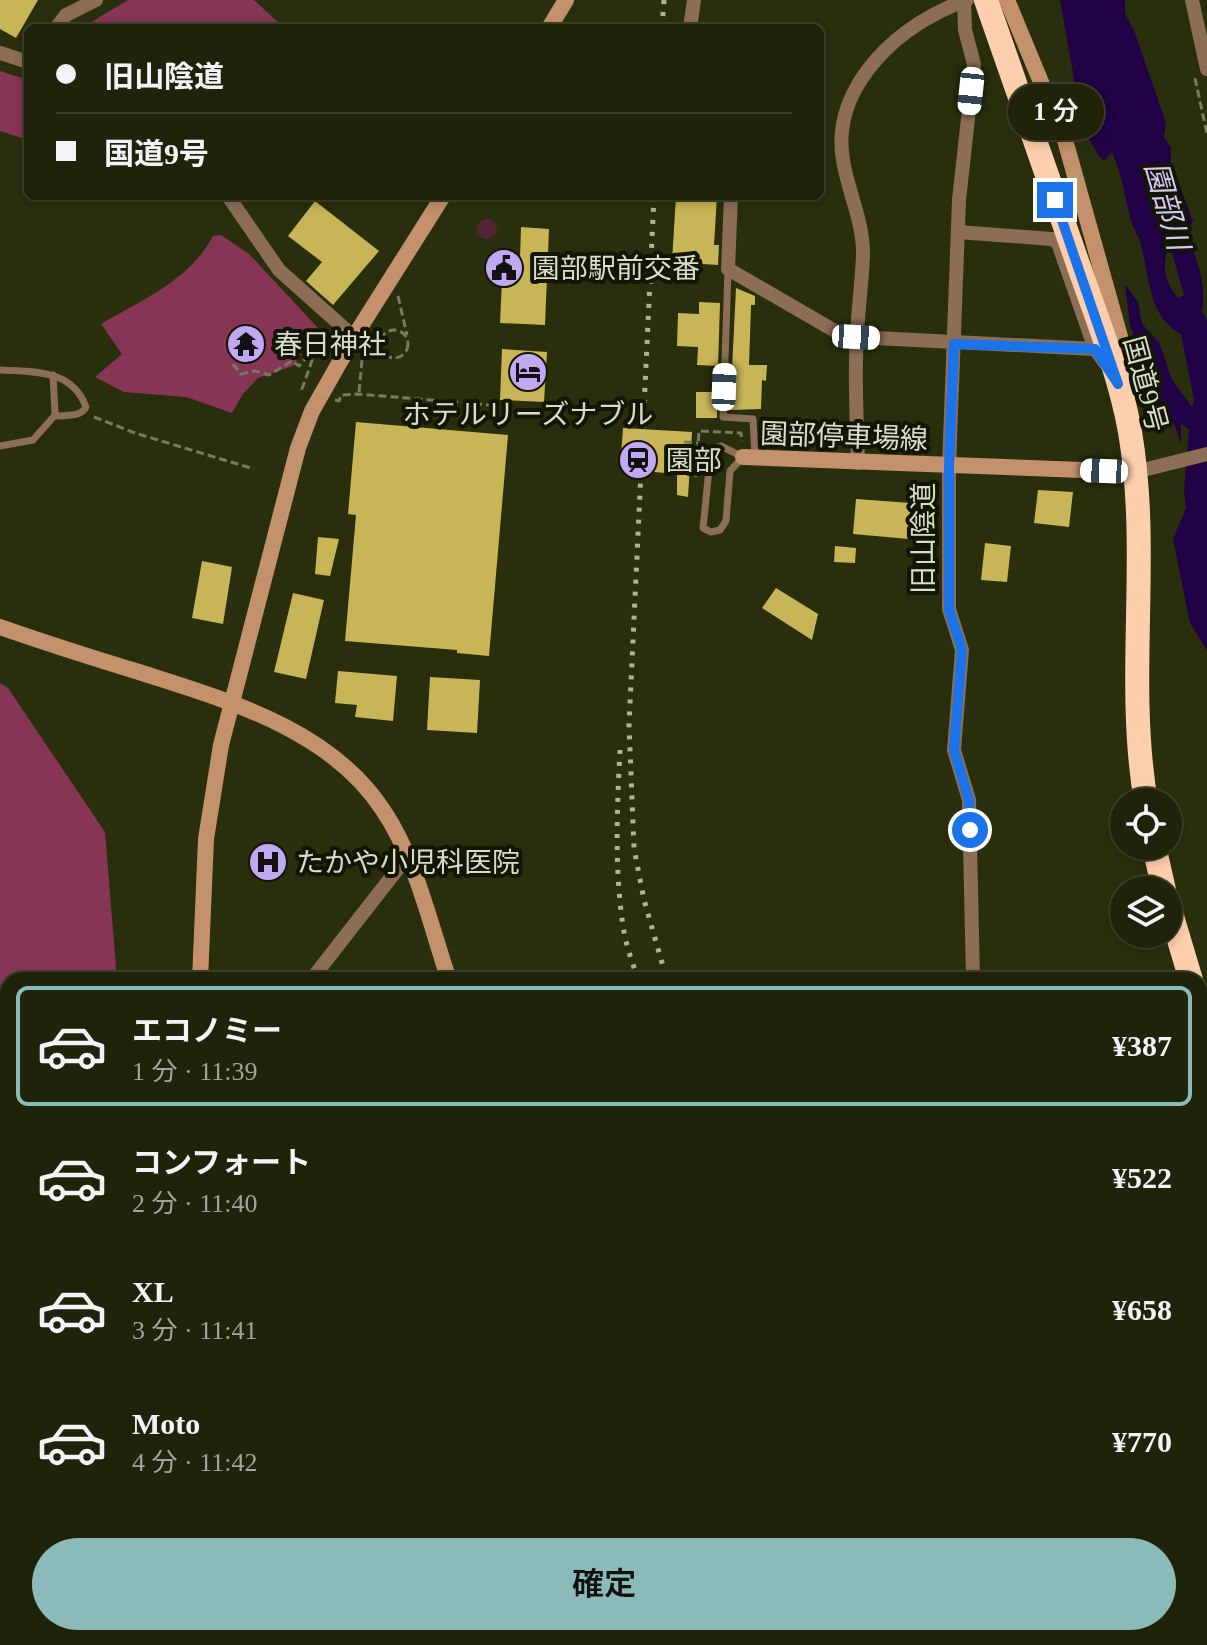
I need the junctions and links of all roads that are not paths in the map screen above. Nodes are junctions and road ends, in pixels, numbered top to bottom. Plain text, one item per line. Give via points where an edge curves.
1 (96, 0) edge
2 (566, 0) edge
3 (694, 0) edge
4 (965, 0) edge
5 (986, 0) edge
6 (1007, 0) edge
7 (1192, 0) edge
8 (59, 24) edge
9 (551, 24) edge
10 (691, 24) edge
11 (0, 53) edge
12 (24, 61) edge
13 (1207, 69) edge
14 (231, 200) edge
15 (440, 200) edge
16 (731, 200) edge
17 (958, 232) junction
18 (728, 269) junction
19 (354, 337) junction
20 (856, 337) junction
21 (954, 344) junction
22 (1095, 349) junction
23 (0, 370) edge
24 (53, 375) junction
25 (1118, 384) junction
26 (56, 414) junction
27 (0, 446) edge
28 (1207, 454) edge
29 (749, 458) junction
30 (858, 463) junction
31 (949, 466) junction
32 (1144, 469) junction
33 (0, 627) edge
34 (230, 704) junction
35 (1144, 788) edge
36 (407, 857) junction
37 (1181, 948) edge
38 (200, 972) edge
39 (317, 972) edge
40 (446, 972) edge
41 (973, 972) edge
42 (1189, 972) edge

1 - 8 street
2 - 9 street
3 - 10 street
4 - 17 street, 旧山陰道 via 965,30 974,64
4 - 20 street via 897,39 862,80 841,127 842,160 863,252
5 - 25 highway, 国道9号
6 - 25 street via 1065,140 1124,351
7 - 13 street
11 - 12 street
14 - 19 street via 279,270
15 - 19 street
16 - 18 street
17 - 21 street, 旧山陰道
17 - 22 street via 1058,243
18 - 20 street via 835,331
18 - 29 lane via 723,417 753,419
19 - 34 street via 312,411 298,448
20 - 21 street
20 - 30 street
21 - 22 street
21 - 31 street, 旧山陰道
22 - 25 street
23 - 24 lane
24 - 26 lane
24 - 26 lane via 70,383 86,407
25 - 32 highway, 国道9号
26 - 27 lane via 33,440
28 - 32 street
29 - 29 lane via 730,471 726,521 720,530 703,528 711,450 721,446
29 - 30 street, 園部停車場線
30 - 31 street, 園部停車場線
31 - 32 street, 園部停車場線
31 - 41 street, 旧山陰道 via 949,609 962,650 954,750 969,800
32 - 35 highway, 国道9号 via 1136,670
33 - 34 street
34 - 36 street via 294,730 350,769 385,812
34 - 38 street via 206,839
36 - 39 street
36 - 40 street
37 - 42 highway

